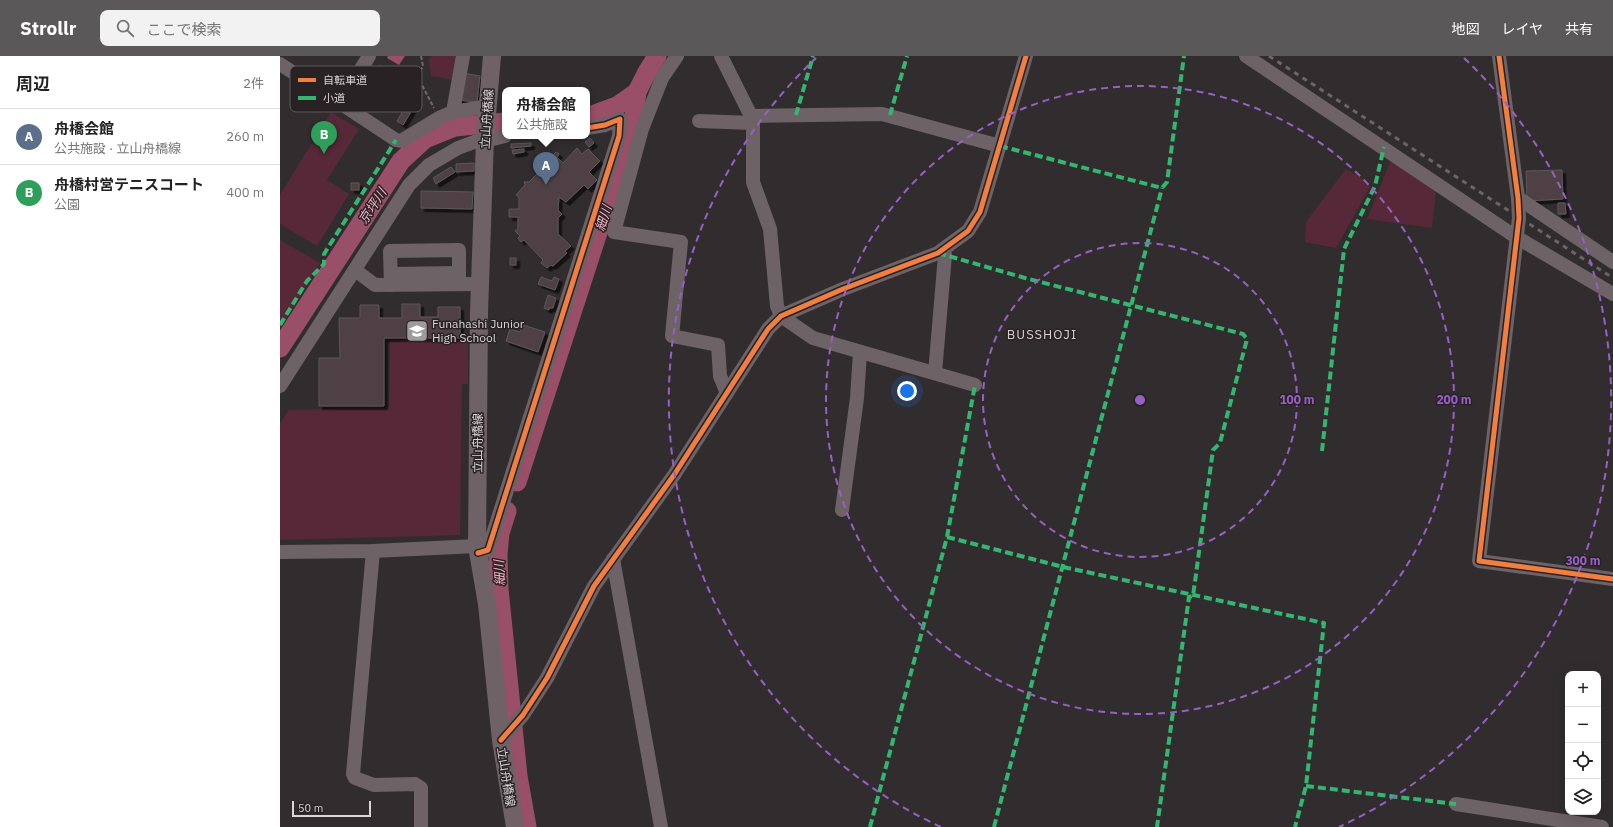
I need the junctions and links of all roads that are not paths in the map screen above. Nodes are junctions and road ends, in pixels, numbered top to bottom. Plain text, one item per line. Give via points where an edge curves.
1 (369, 56) edge
2 (463, 56) edge
3 (492, 56) edge
4 (677, 56) edge
5 (721, 56) edge
6 (1026, 56) edge
7 (1246, 56) edge
8 (1499, 56) edge
9 (280, 64) edge
10 (363, 66) edge
11 (290, 70) edge
12 (488, 106) junction
13 (354, 112) edge
14 (453, 112) junction
15 (753, 120) junction
16 (699, 121) dead end
17 (590, 128) edge
18 (502, 136) edge
19 (485, 139) junction
20 (1000, 146) junction
21 (1518, 198) junction
22 (1516, 237) junction
23 (945, 255) dead end
24 (1613, 262) edge
25 (355, 270) junction
26 (391, 279) junction
27 (459, 279) junction
28 (480, 284) junction
29 (1613, 294) edge
30 (781, 316) junction
31 (860, 352) junction
32 (935, 373) junction
33 (976, 385) dead end
34 (280, 386) edge
35 (727, 393) junction
36 (842, 510) dead end
37 (478, 549) junction
38 (373, 551) junction
39 (280, 552) edge
40 (614, 559) junction
41 (1613, 579) edge
42 (501, 740) junction
43 (1456, 804) dead end
44 (421, 827) edge
45 (514, 827) edge
46 (661, 827) edge
47 (1602, 827) edge

1 - 10 street
2 - 14 street
3 - 12 main road, 立山舟橋線
4 - 35 street via 662,78 642,129 614,232 681,242 672,336 718,345 720,376
5 - 15 street
6 - 20 street
7 - 22 street
8 - 21 street
9 - 11 street
12 - 14 street
12 - 19 main road, 立山舟橋線
13 - 14 street via 396,140 401,140
15 - 16 street
15 - 20 street via 882,114
15 - 30 street via 753,182 770,229 777,306
17 - 37 street via 620,119 619,136 488,550
18 - 19 street
19 - 25 street via 458,148 429,165 409,185
19 - 28 main road, 立山舟橋線
20 - 30 street via 980,212 968,231 938,253
21 - 22 street via 1519,218
21 - 24 street
22 - 29 street
22 - 41 street via 1479,561
23 - 32 street
25 - 26 street via 376,285
25 - 34 street
26 - 27 street
26 - 27 street via 390,251 406,250 459,250
27 - 28 street
28 - 37 main road, 立山舟橋線
30 - 31 street via 813,338
30 - 35 street via 768,329
31 - 32 street
31 - 36 street
32 - 33 street
35 - 40 street via 674,475
37 - 38 street
37 - 42 main road, 立山舟橋線 via 487,604
38 - 39 street
38 - 44 street via 353,774 355,778 374,785 419,786
40 - 42 street via 594,586 548,678 523,715
40 - 46 street
42 - 45 main road, 立山舟橋線
43 - 47 street

